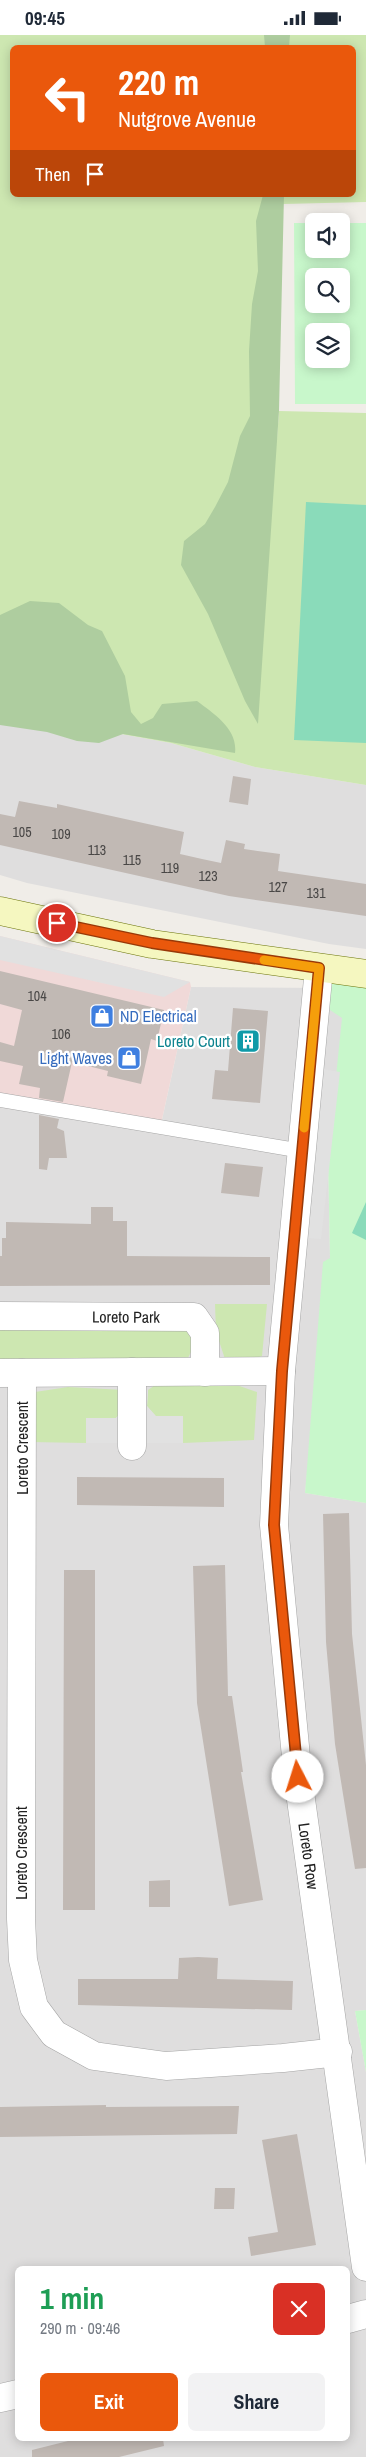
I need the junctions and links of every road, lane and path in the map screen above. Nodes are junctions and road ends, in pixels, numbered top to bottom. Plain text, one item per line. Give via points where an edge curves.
1 (0, 911) edge
2 (319, 968) junction
3 (366, 974) edge
4 (0, 1099) edge
5 (302, 1151) junction
6 (0, 1316) edge
7 (282, 1371) junction
8 (132, 1372) junction
9 (205, 1372) junction
10 (11, 1373) edge
11 (132, 1447) dead end
12 (338, 2052) junction
13 (366, 2267) edge
14 (366, 2314) edge
15 (350, 2318) edge
16 (15, 2395) edge
17 (0, 2398) edge

1 - 2 main road via 152,943
2 - 3 main road
2 - 5 street, Loreto Row
4 - 5 lane
5 - 7 street, Loreto Row
6 - 9 street, Loreto Park via 194,1317 205,1333
7 - 9 street
7 - 12 street, Loreto Row via 274,1525 298,1777
8 - 9 street
8 - 10 street
8 - 11 street
10 - 12 street, Loreto Crescent via 21,1919 23,1960 34,2007 54,2034 94,2055 166,2066
12 - 13 street, Loreto Row
14 - 15 street
16 - 17 street

